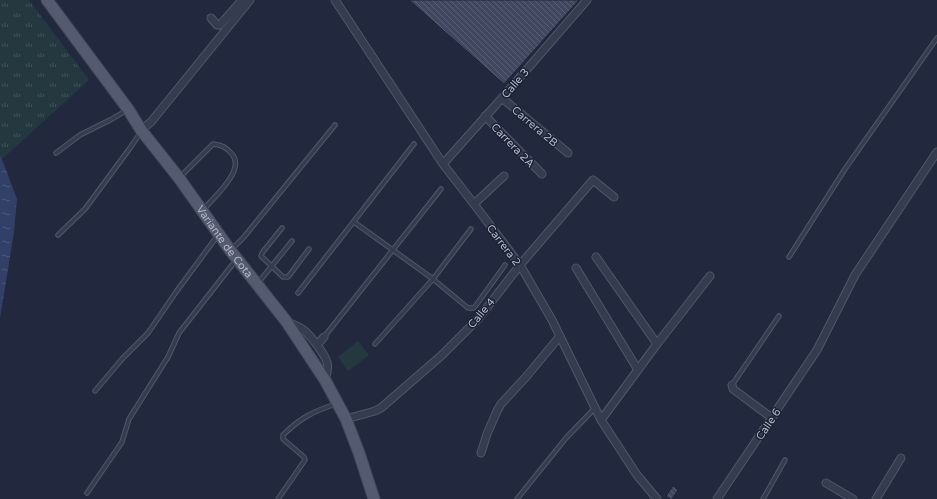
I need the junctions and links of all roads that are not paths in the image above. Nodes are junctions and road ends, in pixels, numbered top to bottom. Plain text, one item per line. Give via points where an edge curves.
1 (47, 0) edge
2 (242, 0) edge
3 (250, 0) edge
4 (587, 0) edge
5 (337, 1) edge
6 (211, 18) dead end
7 (937, 38) edge
8 (502, 98) junction
9 (128, 109) junction
10 (485, 116) junction
11 (335, 125) dead end
12 (141, 130) junction
13 (414, 144) dead end
14 (937, 152) edge
15 (56, 153) dead end
16 (568, 153) dead end
17 (442, 164) junction
18 (542, 174) dead end
19 (504, 176) dead end
20 (179, 178) junction
21 (442, 189) dead end
22 (614, 197) dead end
23 (474, 204) junction
24 (201, 211) junction
25 (354, 222) junction
26 (282, 228) dead end
27 (471, 229) dead end
28 (58, 234) dead end
29 (218, 234) junction
30 (292, 241) dead end
31 (309, 249) dead end
32 (393, 249) junction
33 (230, 250) junction
34 (596, 257) dead end
35 (789, 257) dead end
36 (237, 259) junction
37 (505, 265) dead end
38 (520, 265) junction
39 (272, 267) junction
40 (576, 268) dead end
41 (710, 276) dead end
42 (433, 279) junction
43 (256, 285) junction
44 (298, 294) dead end
45 (779, 316) dead end
46 (286, 321) junction
47 (560, 336) junction
48 (324, 337) joint
49 (375, 344) dead end
50 (657, 344) junction
51 (317, 345) junction
52 (638, 370) junction
53 (325, 380) junction
54 (732, 385) joint
55 (95, 391) dead end
56 (338, 403) junction
57 (596, 408) junction
58 (772, 418) junction
59 (346, 419) junction
60 (601, 420) junction
61 (481, 453) dead end
62 (901, 458) dead end
63 (784, 460) dead end
64 (826, 483) dead end
65 (87, 494) dead end
66 (278, 499) edge
67 (374, 499) edge
68 (517, 499) edge
69 (657, 499) edge
70 (717, 499) edge
71 (763, 499) edge
72 (853, 499) edge
73 (876, 499) edge

1 - 9 main road, Variante de Cota
2 - 6 street via 220,25
3 - 12 street via 151,122
4 - 8 street, Calle 3
5 - 17 street, Carrera 2
7 - 35 lane via 845,169
8 - 10 street, Calle 3
8 - 16 street, Carrera 2B
9 - 12 main road, Variante de Cota
9 - 15 lane via 80,134
10 - 17 street, Calle 3
10 - 18 street, Carrera 2A
11 - 33 lane via 244,237
12 - 20 main road, Variante de Cota
12 - 28 lane via 85,209
13 - 25 lane
14 - 58 street, Calle 6 via 855,275 819,348
17 - 23 street, Carrera 2
19 - 23 street
20 - 24 main road, Variante de Cota
20 - 24 lane via 213,144 224,146 234,156 236,166 231,178
21 - 32 lane
22 - 38 street, Calle 4 via 593,180
23 - 38 street, Carrera 2
24 - 29 main road, Variante de Cota
25 - 32 lane
25 - 44 lane
26 - 39 lane via 261,256
27 - 42 lane
29 - 33 main road, Variante de Cota
29 - 55 lane via 148,333
30 - 39 lane
31 - 39 lane via 288,277
32 - 42 lane
32 - 48 lane
33 - 36 main road, Variante de Cota
34 - 50 street
36 - 43 main road, Variante de Cota
36 - 65 lane via 179,333 168,357 129,419 122,442
37 - 42 lane via 471,309
38 - 47 street, Carrera 2
38 - 59 street, Calle 4 via 478,319 442,355 381,408
39 - 43 lane
40 - 52 street
41 - 50 street
42 - 49 lane
43 - 46 main road, Variante de Cota
45 - 54 lane
46 - 51 street via 304,329
46 - 53 main road, Variante de Cota
47 - 57 street, Carrera 2
47 - 61 street via 496,411
48 - 51 street
50 - 52 street
51 - 53 street via 327,362
52 - 60 street
53 - 56 main road, Variante de Cota
54 - 58 street via 733,389
56 - 59 main road, Variante de Cota
56 - 66 lane via 306,416 283,434 283,439 305,460
57 - 60 street, Carrera 2
57 - 68 lane via 566,438
58 - 70 street, Calle 6
59 - 67 main road, Variante de Cota
60 - 69 street, Carrera 2 via 637,475
62 - 73 street
63 - 71 lane
64 - 72 street

